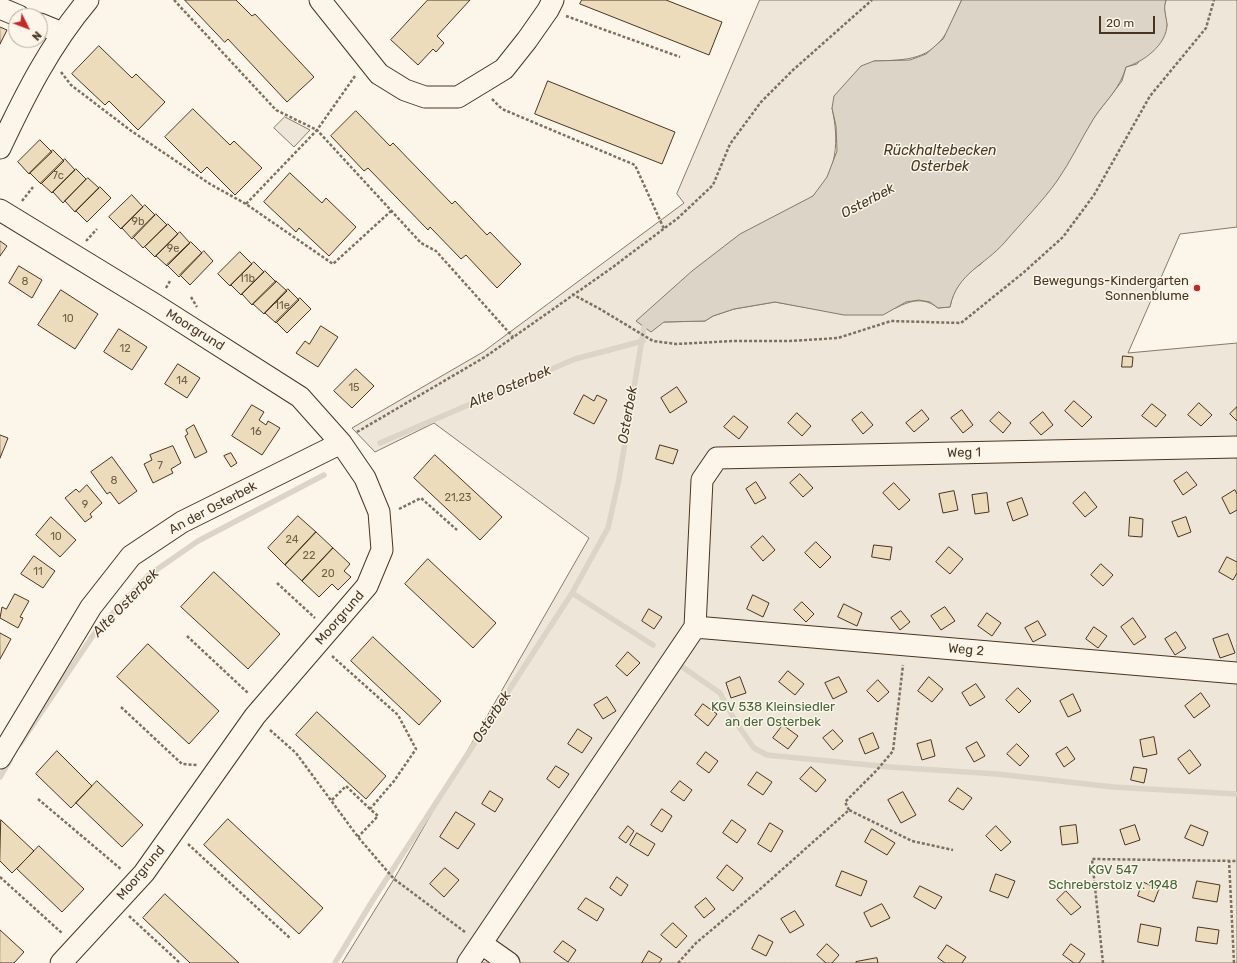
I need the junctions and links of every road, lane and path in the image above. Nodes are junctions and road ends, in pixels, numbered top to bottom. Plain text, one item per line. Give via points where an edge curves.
1 (88, 0) edge
2 (174, 0) edge
3 (320, 0) edge
4 (872, 0) edge
5 (1214, 0) edge
6 (550, 5) edge
7 (48, 27) edge
8 (62, 33) junction
9 (48, 54) junction
10 (680, 57) dead end
11 (367, 60) junction
12 (480, 85) junction
13 (317, 130) junction
14 (0, 148) edge
15 (246, 204) junction
16 (0, 210) edge
17 (391, 211) junction
18 (664, 229) junction
19 (572, 294) junction
20 (513, 337) junction
21 (341, 443) junction
22 (1237, 447) edge
23 (379, 519) junction
24 (457, 530) dead end
25 (277, 583) dead end
26 (695, 627) junction
27 (187, 636) dead end
28 (323, 637) junction
29 (905, 645) junction
30 (1237, 673) edge
31 (121, 707) dead end
32 (259, 711) junction
33 (0, 758) edge
34 (219, 767) junction
35 (38, 799) dead end
36 (332, 800) junction
37 (370, 809) junction
38 (849, 810) junction
39 (175, 832) junction
40 (358, 837) junction
41 (953, 850) dead end
42 (1229, 860) junction
43 (1237, 861) edge
44 (0, 877) edge
45 (136, 882) junction
46 (116, 903) junction
47 (291, 939) dead end
48 (482, 944) junction
49 (77, 946) junction
50 (61, 963) edge
51 (180, 963) edge
52 (468, 963) edge
53 (509, 963) edge
54 (678, 963) edge
55 (1103, 963) edge
56 (1234, 963) edge

1 - 8 street
2 - 13 path via 276,110
3 - 11 street
4 - 18 path via 761,102 730,144 713,185
5 - 19 path via 1206,28 1150,96 1094,195 1064,237 961,323 891,321 838,338 676,344 653,341
6 - 10 path
6 - 12 street via 504,68
7 - 8 street
8 - 9 street
9 - 14 street
9 - 15 path via 72,85 130,130 210,184
11 - 12 street via 379,74 405,90 424,97 458,97
11 - 13 path
12 - 18 path via 502,108 635,165
13 - 15 path
13 - 17 path
15 - 17 path via 333,264
16 - 21 street, Moorgrund via 300,397
17 - 20 path via 421,243 436,251
18 - 19 path
19 - 20 path
20 - 21 path via 485,357
21 - 23 street, Moorgrund via 365,478 379,512
21 - 33 street, An der Osterbek via 182,522 131,556 91,606
22 - 26 street, Weg 1 via 717,458 702,480
23 - 24 path via 421,498
23 - 28 street, Moorgrund via 382,550 367,586
25 - 28 path
26 - 29 street, Weg 2
26 - 48 street
27 - 32 path
28 - 32 street, Moorgrund
28 - 37 path via 398,715 416,750
29 - 30 street, Weg 2
29 - 38 path via 893,751 845,802
31 - 34 path via 182,764
32 - 34 street, Moorgrund
32 - 36 path
34 - 39 street, Moorgrund
35 - 45 path
36 - 37 path via 346,786
36 - 40 path
37 - 40 path via 378,816
38 - 41 path via 912,840
38 - 54 path via 696,943
39 - 45 street, Moorgrund
39 - 47 path
40 - 48 path via 394,879
42 - 43 path
42 - 55 path via 1092,859
42 - 56 path
44 - 49 path
45 - 46 street, Moorgrund
46 - 49 street, Moorgrund
46 - 51 path
48 - 52 street
48 - 53 street
49 - 50 street, Moorgrund

